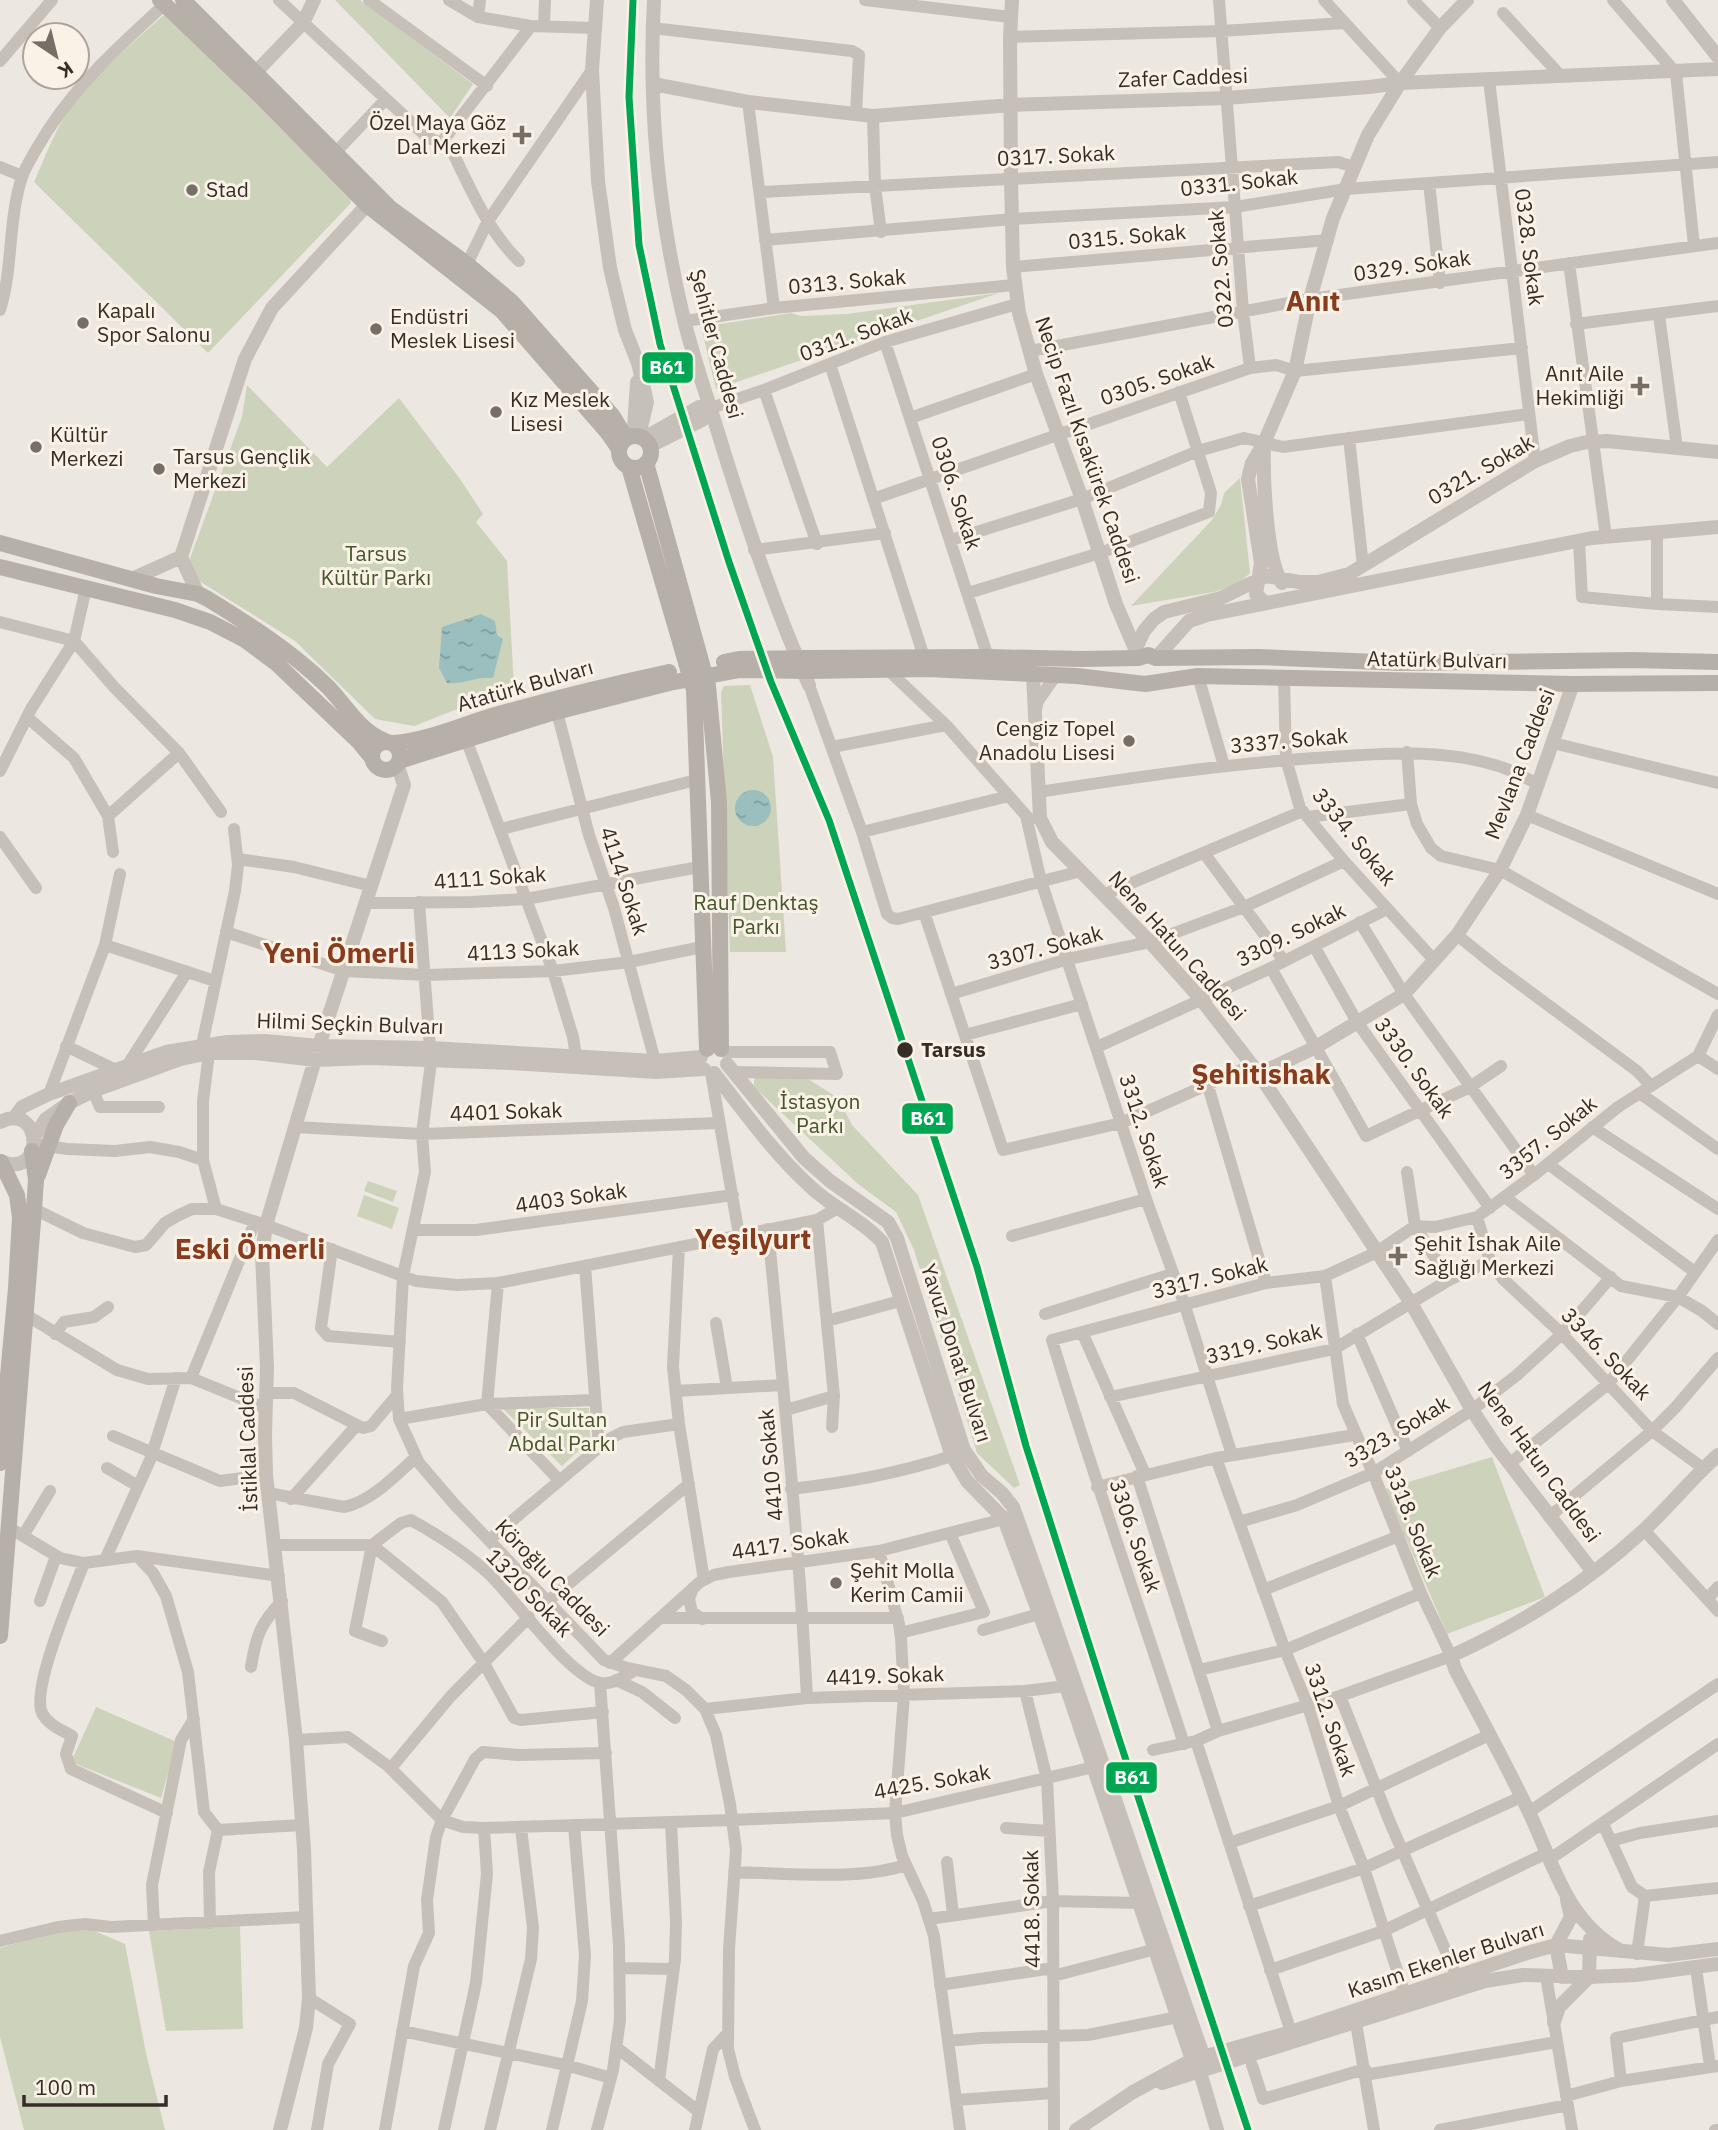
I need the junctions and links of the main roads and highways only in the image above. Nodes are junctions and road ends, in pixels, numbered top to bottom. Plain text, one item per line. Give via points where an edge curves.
1 (183, 0) edge
2 (163, 2) edge
3 (635, 441) junction
4 (646, 463) junction
5 (629, 467) junction
6 (0, 543) edge
7 (0, 567) edge
8 (1139, 658) junction
9 (1156, 658) junction
10 (1718, 662) edge
11 (807, 671) junction
12 (669, 677) junction
13 (1148, 682) junction
14 (1718, 683) edge
15 (701, 688) junction
16 (389, 742) junction
17 (372, 758) junction
18 (398, 763) junction
19 (69, 1103) road end
20 (1, 1161) edge
21 (0, 1463) edge
22 (0, 1636) edge

1 - 3 main road via 390,208 512,302
2 - 3 main road via 367,205 502,311 608,433
3 - 4 main road via 650,457
3 - 5 main road via 620,458
4 - 5 main road
4 - 15 main road
5 - 15 main road
6 - 16 main road via 198,594 272,639 327,686 365,730
7 - 17 main road via 210,622 276,663
8 - 9 main road
8 - 11 main road via 924,657
8 - 13 main road via 1133,671 1136,678
9 - 10 main road, Atatürk Bulvarı via 1411,664
9 - 13 main road via 1161,670
11 - 12 main road, bridge via 739,660
11 - 13 main road, Atatürk Bulvarı via 886,668
12 - 16 main road, Atatürk Bulvarı via 583,690 416,741
12 - 18 main road, Atatürk Bulvarı
13 - 14 main road, Atatürk Bulvarı via 1198,676
15 - 15 main road via 696,780 702,947 716,1062 719,802
16 - 17 main road via 373,749
16 - 18 main road via 400,753
17 - 18 main road via 380,769
19 - 22 main road via 37,1145
20 - 21 main road via 17,1195 20,1218

